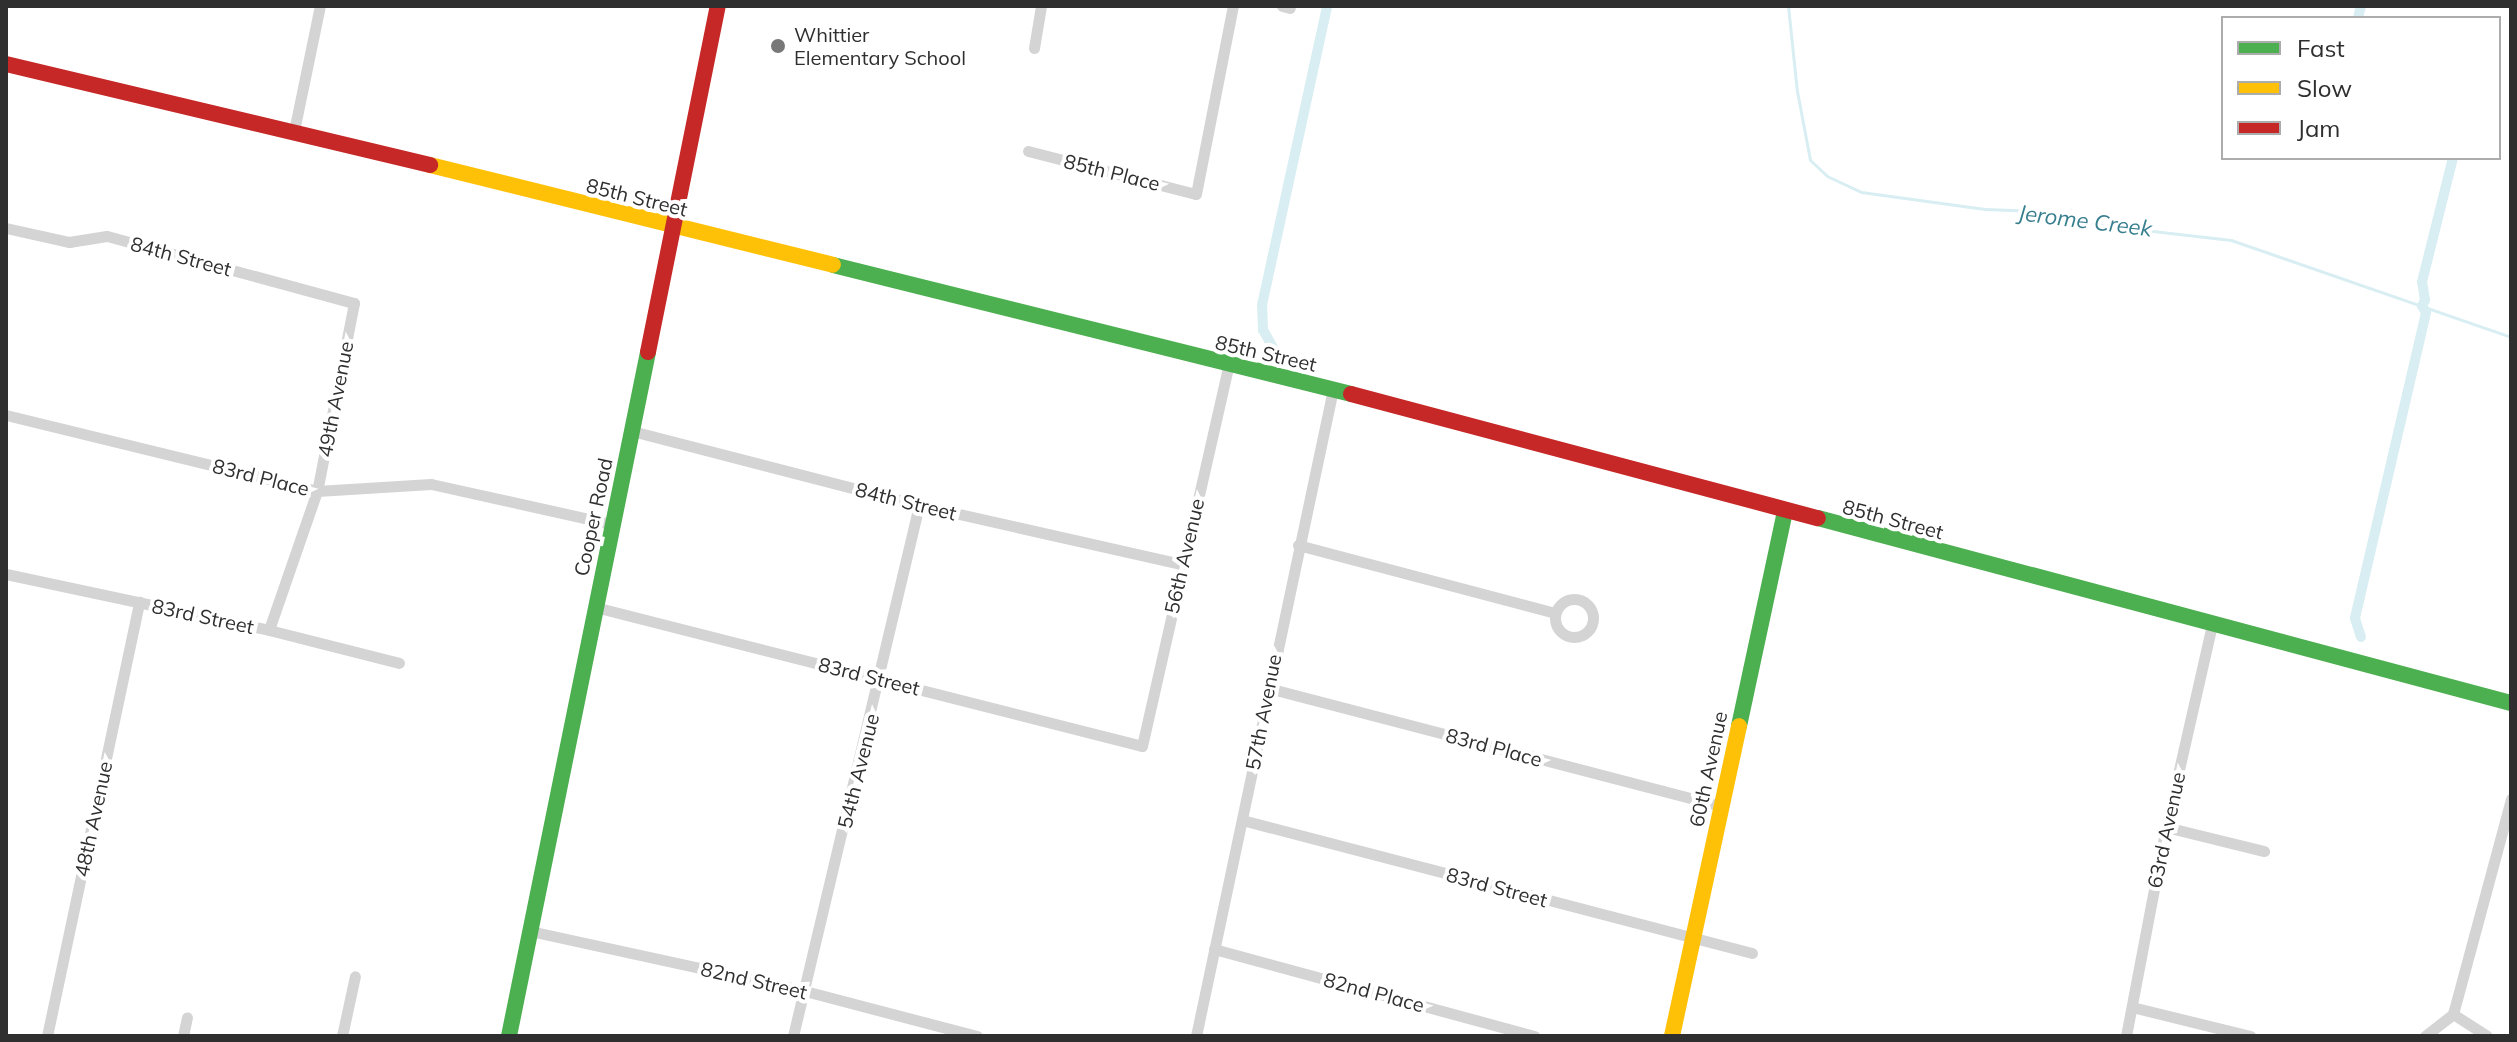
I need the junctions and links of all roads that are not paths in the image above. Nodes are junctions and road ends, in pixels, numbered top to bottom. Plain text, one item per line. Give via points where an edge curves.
1 (320, 6) edge
2 (718, 6) edge
3 (1041, 6) edge
4 (1233, 6) edge
5 (1034, 48) dead end
6 (6, 64) edge
7 (294, 131) junction
8 (1028, 151) dead end
9 (674, 227) junction
10 (6, 228) edge
11 (354, 303) joint
12 (1228, 366) junction
13 (1333, 389) junction
14 (6, 415) edge
15 (632, 431) junction
16 (317, 491) junction
17 (919, 505) junction
18 (1785, 511) junction
19 (612, 524) junction
20 (1298, 545) junction
21 (1181, 564) junction
22 (6, 574) edge
23 (139, 602) junction
24 (595, 607) junction
25 (1555, 613) dead end
26 (2212, 625) junction
27 (269, 630) junction
28 (399, 663) dead end
29 (881, 679) junction
30 (1268, 688) junction
31 (2511, 703) edge
32 (1142, 746) joint
33 (2511, 799) edge
34 (1720, 806) junction
35 (1242, 820) junction
36 (2166, 827) junction
37 (2264, 851) dead end
38 (530, 931) junction
39 (1695, 938) junction
40 (1214, 949) junction
41 (1752, 953) dead end
42 (355, 976) dead end
43 (805, 991) junction
44 (2132, 1007) junction
45 (2453, 1014) junction
46 (187, 1017) dead end
47 (47, 1036) edge
48 (183, 1036) edge
49 (342, 1036) edge
50 (509, 1036) edge
51 (793, 1036) edge
52 (977, 1036) edge
53 (1196, 1036) edge
54 (1534, 1036) edge
55 (1672, 1036) edge
56 (2126, 1036) edge
57 (2250, 1036) edge
58 (2425, 1036) edge
59 (2487, 1036) edge

1 - 7 street
2 - 9 street, Cooper Road
3 - 5 street
4 - 8 street, 85th Place via 1196,194
6 - 7 street, 85th Street
7 - 9 street, 85th Street
9 - 12 street, 85th Street
9 - 15 street, Cooper Road
10 - 11 street, 84th Street via 69,242 107,236
11 - 16 street, 49th Avenue
12 - 13 street, 85th Street
12 - 21 street, 56th Avenue
13 - 18 street, 85th Street
13 - 20 street, 57th Avenue
14 - 16 street, 83rd Place
15 - 17 street, 84th Street
15 - 19 street, Cooper Road
16 - 19 street, 83rd Place via 431,484
16 - 27 street, 49th Avenue
17 - 21 street, 84th Street
17 - 29 street, 54th Avenue
18 - 26 street, 85th Street
18 - 34 street, 60th Avenue
19 - 24 street, Cooper Road
20 - 25 street
20 - 30 street, 57th Avenue
21 - 32 street, 56th Avenue
22 - 23 street, 83rd Street
23 - 27 street, 83rd Street
23 - 47 street, 48th Avenue
24 - 29 street, 83rd Street
24 - 38 street, Cooper Road
26 - 31 street, 85th Street
26 - 36 street, 63rd Avenue
27 - 28 street, 83rd Street
29 - 32 street, 83rd Street
29 - 43 street, 54th Avenue
30 - 34 street, 83rd Place
30 - 35 street, 57th Avenue
33 - 45 street
34 - 39 street, 60th Avenue
35 - 39 street, 83rd Street
35 - 40 street, 57th Avenue
36 - 37 street
36 - 44 street, 63rd Avenue
38 - 43 street, 82nd Street
38 - 50 street, Cooper Road
39 - 41 street, 83rd Street
39 - 55 street, 60th Avenue
40 - 53 street, 57th Avenue
40 - 54 street, 82nd Place
42 - 49 street
43 - 51 street, 54th Avenue
43 - 52 street, 82nd Street
44 - 56 street, 63rd Avenue
44 - 57 street
45 - 58 street
45 - 59 street
46 - 48 street

